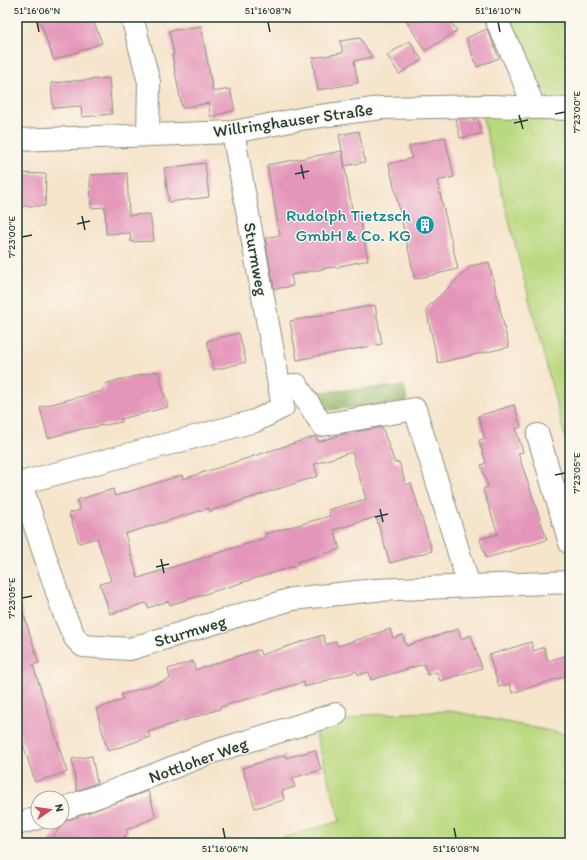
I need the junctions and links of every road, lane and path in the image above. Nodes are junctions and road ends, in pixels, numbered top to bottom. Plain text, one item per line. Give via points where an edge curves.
1 (132, 17) edge
2 (496, 17) edge
3 (534, 108) junction
4 (570, 109) edge
5 (233, 132) junction
6 (148, 135) junction
7 (17, 140) edge
8 (279, 386) junction
9 (538, 435) dead end
10 (19, 484) edge
11 (570, 543) edge
12 (570, 582) edge
13 (469, 586) junction
14 (336, 714) dead end
15 (70, 806) edge
16 (30, 820) edge
17 (17, 824) edge

1 - 6 street via 149,82
2 - 3 street via 520,69
3 - 4 street, Willringhauser Straße
3 - 5 street, Willringhauser Straße via 381,108 306,118
5 - 6 street, Willringhauser Straße
5 - 8 street, Sturmweg
6 - 7 street, Willringhauser Straße
8 - 10 street, Sturmweg via 283,407 256,421
8 - 13 street via 297,385 322,425 416,409
9 - 11 street
10 - 13 street, Sturmweg via 65,616 75,638 83,646 130,649 292,599 375,590
12 - 13 street, Sturmweg
14 - 15 street, Nottloher Weg via 209,754
16 - 17 street

